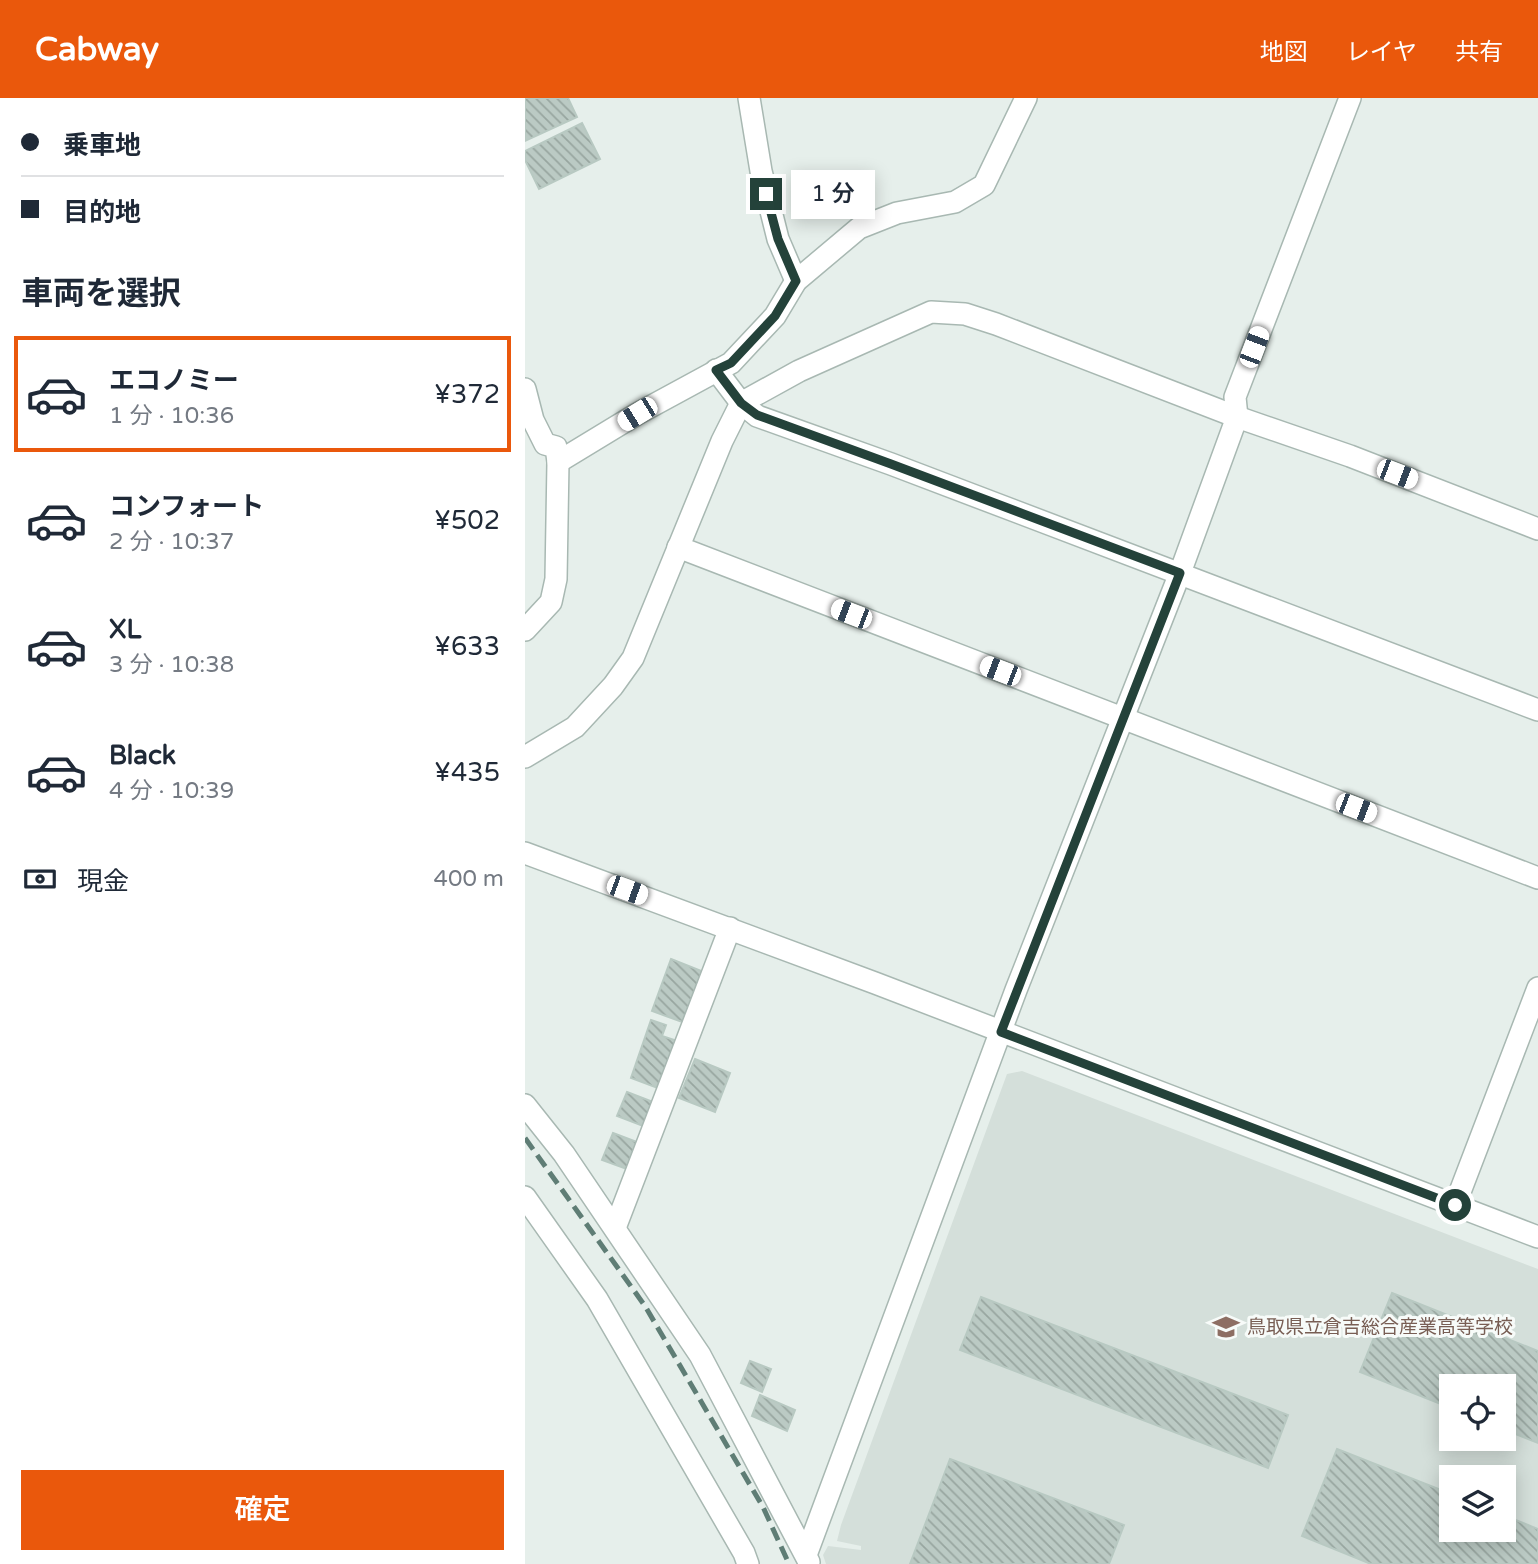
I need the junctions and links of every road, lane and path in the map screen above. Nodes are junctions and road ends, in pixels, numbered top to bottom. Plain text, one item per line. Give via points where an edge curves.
1 (749, 98) edge
2 (1025, 98) edge
3 (1350, 98) edge
4 (796, 281) junction
5 (716, 370) junction
6 (525, 389) edge
7 (741, 403) junction
8 (1237, 417) junction
9 (558, 463) junction
10 (1538, 529) edge
11 (678, 547) junction
12 (1180, 573) junction
13 (525, 630) edge
14 (1538, 710) edge
15 (1123, 718) junction
16 (525, 757) edge
17 (525, 853) edge
18 (1538, 878) edge
19 (730, 928) junction
20 (1538, 988) edge
21 (1001, 1032) junction
22 (525, 1105) edge
23 (525, 1197) edge
24 (1455, 1205) junction
25 (615, 1228) junction
26 (1538, 1237) edge
27 (808, 1559) edge
28 (748, 1564) edge

1 - 4 street via 778,239
2 - 4 street via 984,185 955,202 897,213 859,228
3 - 8 street via 1234,397
4 - 5 street via 775,316 731,363
5 - 7 street
5 - 9 street
6 - 9 street via 533,420 545,444 556,447
7 - 8 street via 931,312 965,314 996,324
7 - 11 street
7 - 12 street via 757,415
8 - 10 street
8 - 12 street
9 - 13 street via 556,579 551,602
11 - 15 street
11 - 16 street via 633,658 613,686 575,727
12 - 14 street
12 - 15 street
15 - 18 street
15 - 21 street
17 - 19 street
19 - 21 street
19 - 25 street
20 - 24 street
21 - 24 street
21 - 27 street
22 - 25 street
23 - 28 street via 597,1299
24 - 26 street
25 - 27 street via 700,1355

